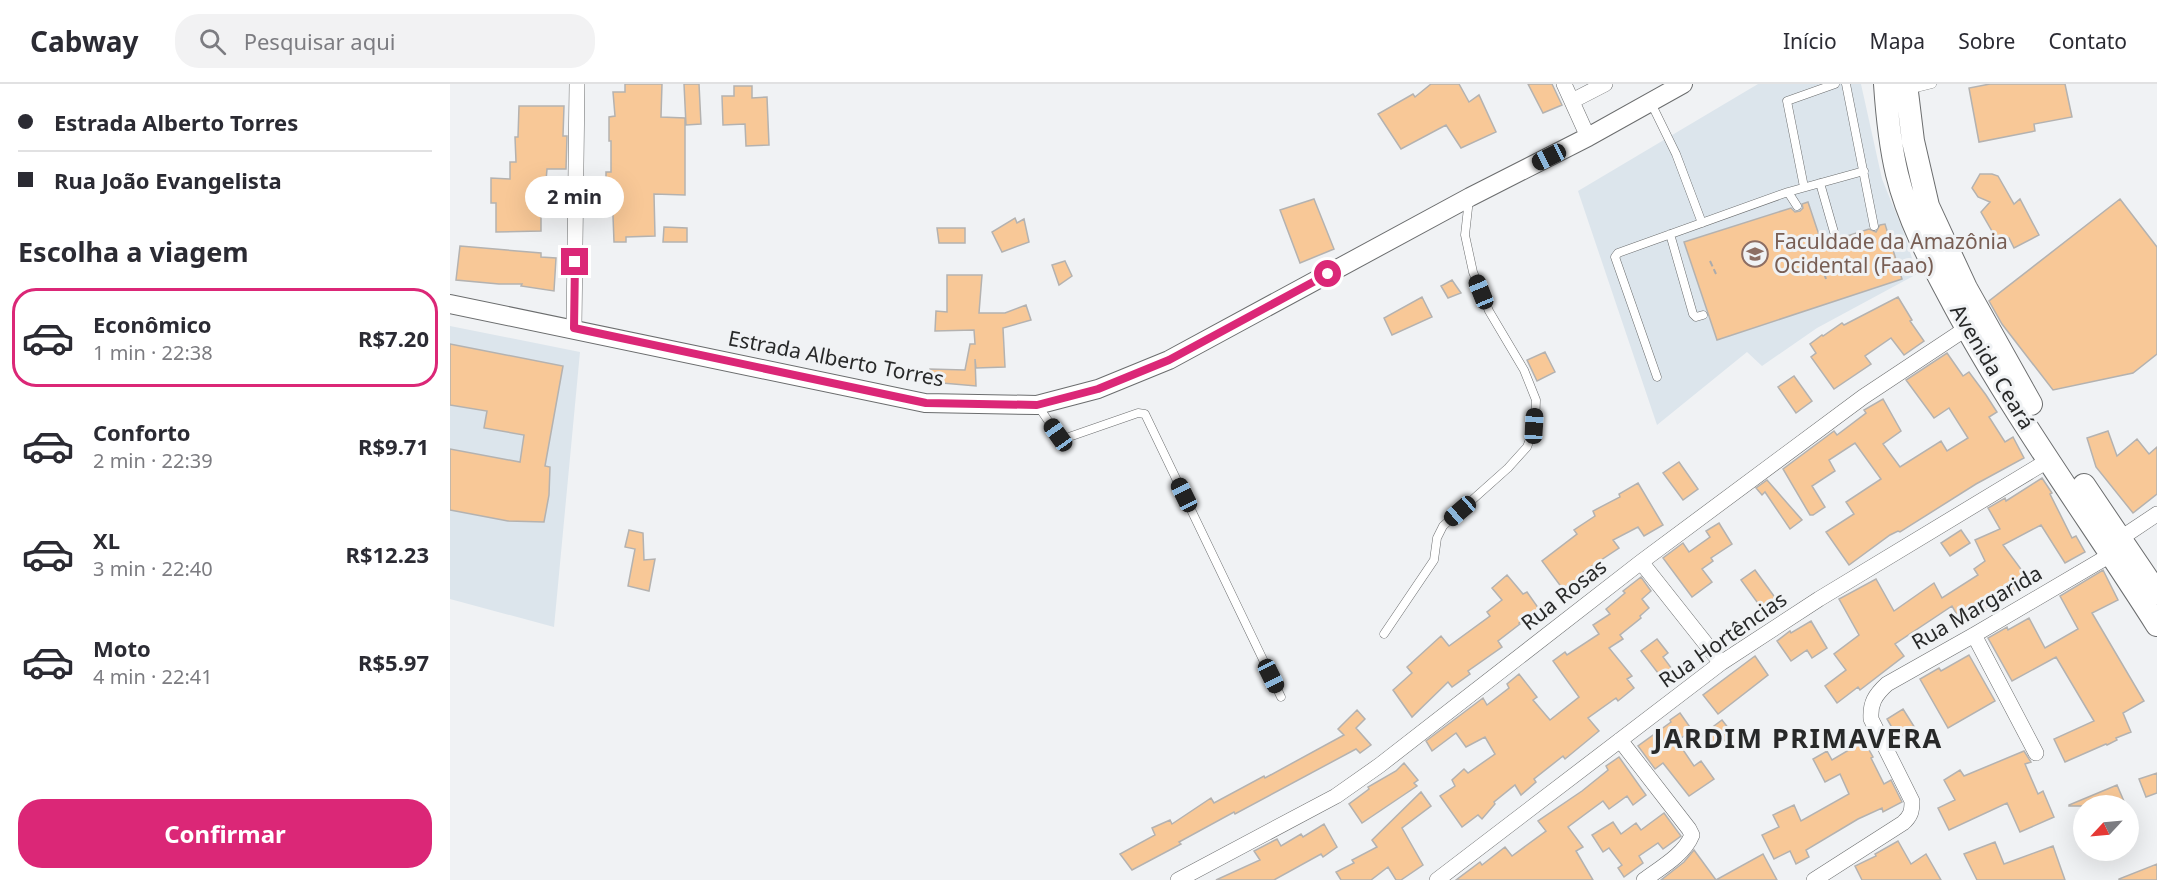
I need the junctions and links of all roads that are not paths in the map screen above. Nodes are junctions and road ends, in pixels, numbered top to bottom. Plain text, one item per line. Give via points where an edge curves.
1 (577, 84) edge
2 (1564, 84) edge
3 (1605, 84) edge
4 (1683, 84) edge
5 (1835, 84) edge
6 (1846, 84) edge
7 (1885, 84) edge
8 (1932, 84) edge
9 (1907, 87) edge
10 (1572, 101) junction
11 (1651, 103) junction
12 (1588, 137) junction
13 (1864, 171) junction
14 (1820, 183) junction
15 (1804, 187) junction
16 (1788, 192) junction
17 (1470, 197) junction
18 (1797, 206) dead end
19 (1702, 223) junction
20 (1874, 226) dead end
21 (1834, 232) dead end
22 (1670, 234) junction
23 (450, 304) edge
24 (1703, 315) dead end
25 (574, 328) junction
26 (1967, 328) junction
27 (1657, 377) dead end
28 (1037, 405) junction
29 (2049, 460) junction
30 (2157, 514) edge
31 (2116, 546) junction
32 (1641, 562) junction
33 (2157, 593) edge
34 (2157, 625) edge
35 (1384, 634) dead end
36 (1974, 635) junction
37 (1720, 663) junction
38 (1281, 697) dead end
39 (1620, 740) junction
40 (2036, 753) dead end
41 (1178, 880) edge
42 (1437, 880) edge
43 (1644, 880) edge
44 (1814, 880) edge

1 - 25 street
2 - 10 street
3 - 10 street
4 - 11 street, Estrada Alberto Torres
5 - 15 lane via 1787,101
6 - 13 lane
7 - 26 main road, Avenida Ceará via 1897,174 1910,215
8 - 9 lane
9 - 31 main road, Avenida Ceará via 1913,141 1928,206 1966,288
10 - 12 street
11 - 12 street, Estrada Alberto Torres
11 - 19 lane via 1676,154
12 - 17 street, Estrada Alberto Torres
13 - 14 lane
13 - 20 lane
14 - 15 lane
14 - 21 lane
15 - 16 lane
16 - 18 lane
16 - 19 lane
17 - 28 street, Estrada Alberto Torres via 1169,360 1098,389
17 - 35 lane via 1465,235 1473,272 1536,400 1534,426 1527,447 1443,525 1434,560
19 - 22 lane
22 - 24 lane via 1694,314
22 - 27 lane via 1615,257
23 - 25 street, Estrada Alberto Torres
25 - 28 street, Estrada Alberto Torres via 926,403
26 - 29 main road, Avenida Ceará
26 - 32 street, Rua Rosas via 1863,397
28 - 38 lane via 1058,435 1066,438 1145,414
29 - 31 main road, Avenida Ceará
29 - 37 street, Rua Hortências
30 - 31 street, Rua Margarida
31 - 33 main road, Avenida Ceará
31 - 34 main road, Avenida Ceará
31 - 36 street, Rua Margarida
32 - 37 street
32 - 41 street, Rua Rosas via 1336,796
36 - 40 street
36 - 44 street, Rua Margarida via 1876,693 1870,705 1871,719 1912,801 1910,817
37 - 39 street, Rua Hortências
39 - 42 street, Rua Hortências
39 - 43 street via 1692,835 1682,851

